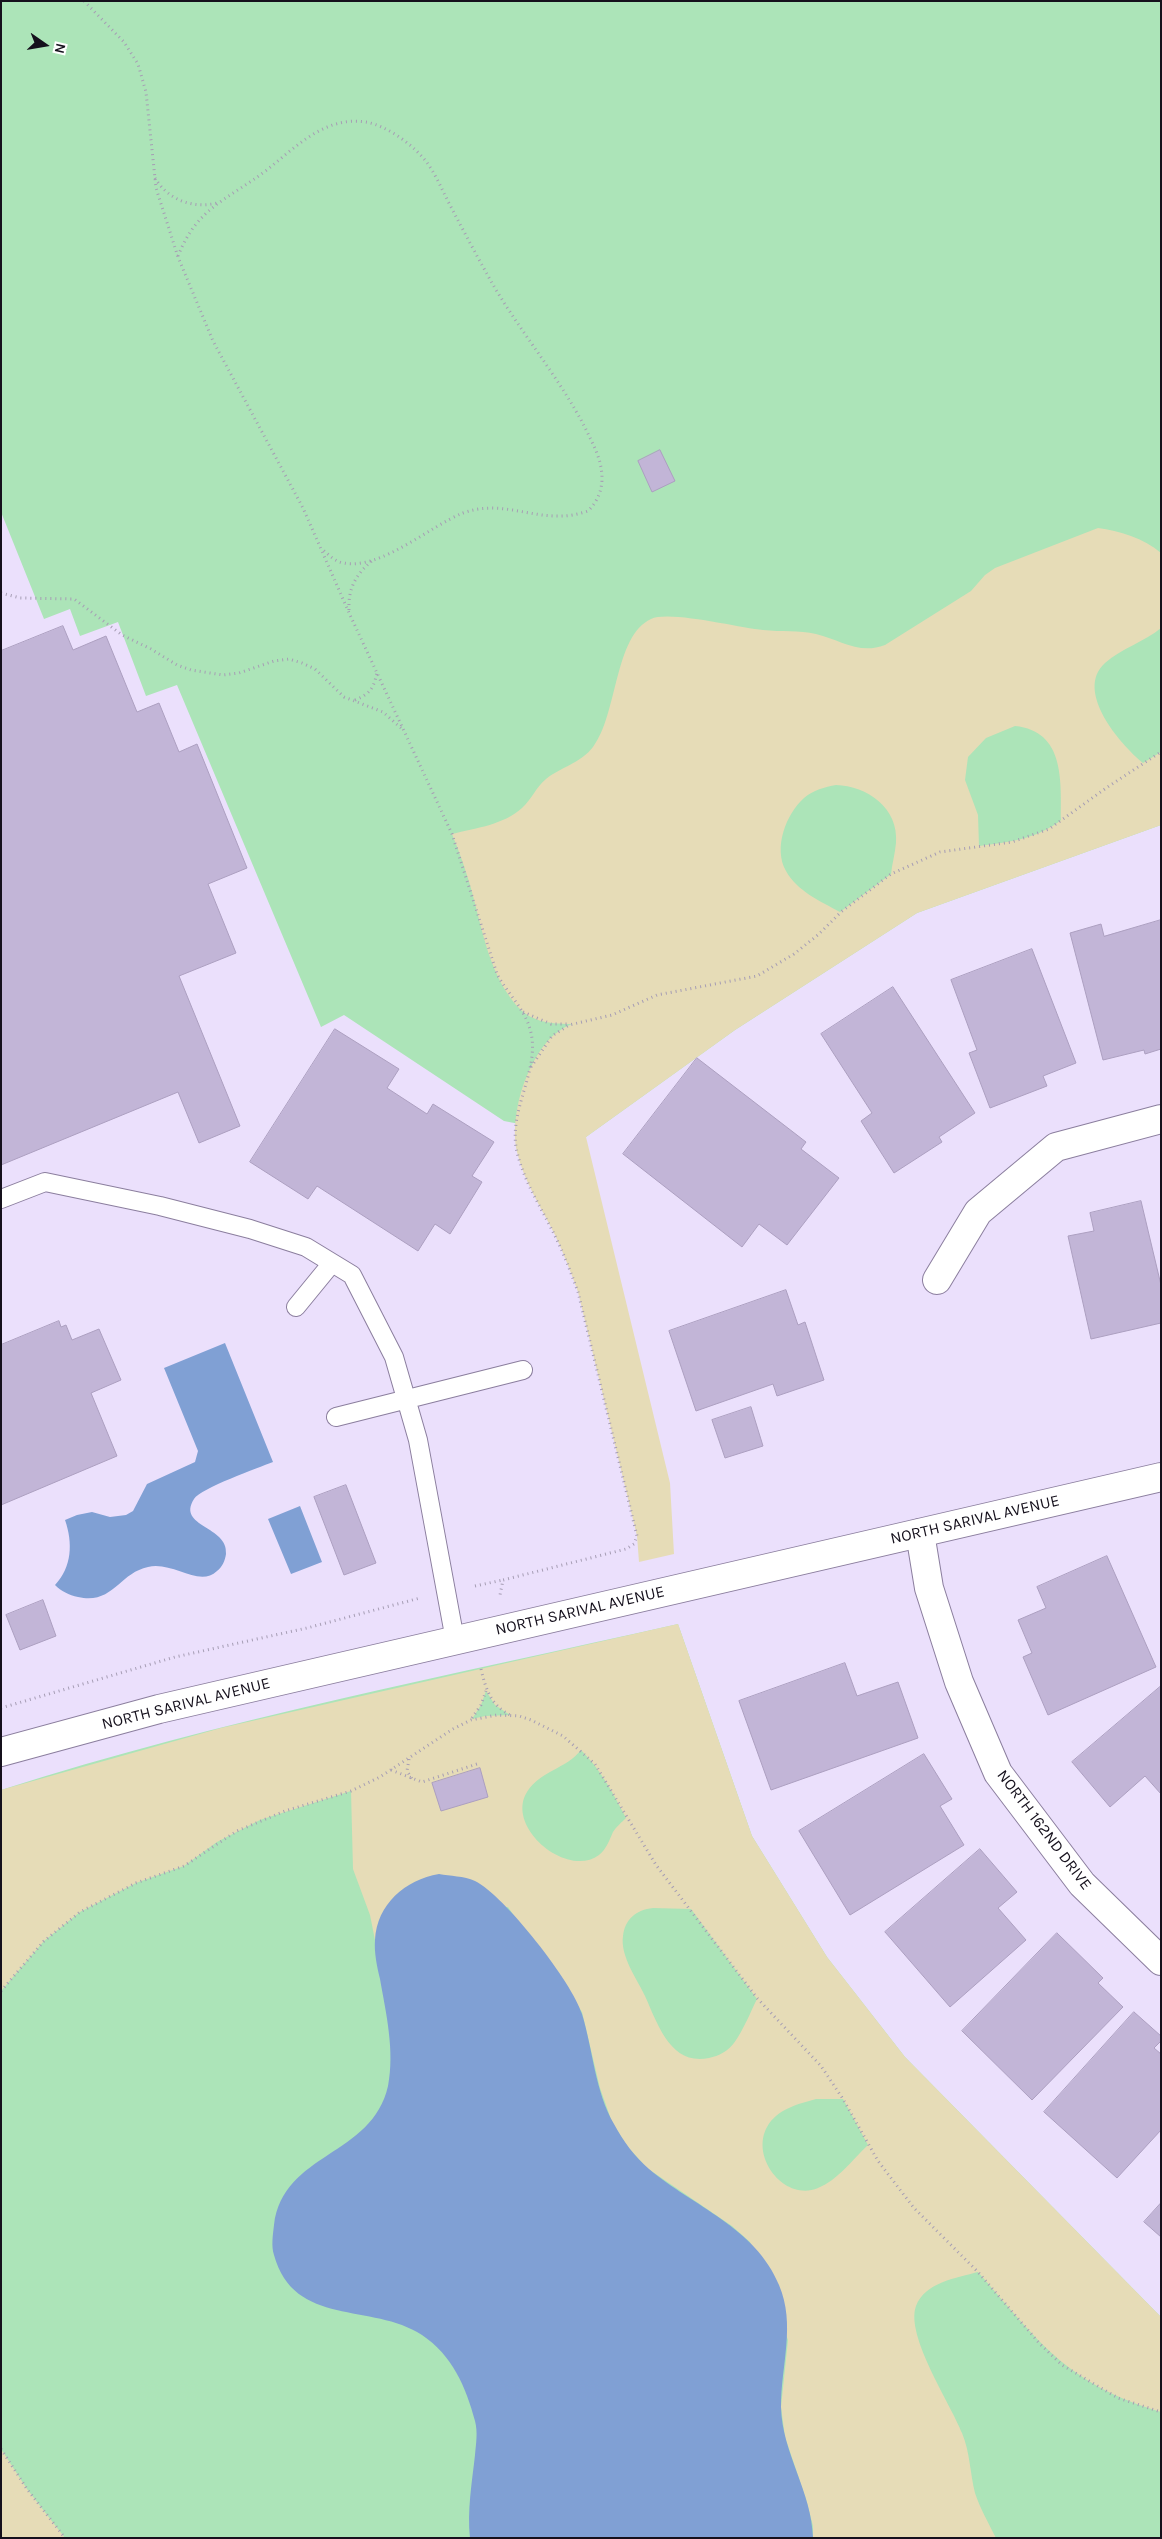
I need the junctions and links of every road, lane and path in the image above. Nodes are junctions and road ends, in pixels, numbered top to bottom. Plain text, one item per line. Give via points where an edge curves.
1 (84, 1) edge
2 (153, 168) junction
3 (217, 202) junction
4 (178, 257) junction
5 (320, 546) junction
6 (373, 560) junction
7 (1, 592) edge
8 (350, 615) junction
9 (377, 672) junction
10 (354, 701) junction
11 (402, 729) junction
12 (1161, 752) edge
13 (522, 1011) junction
14 (577, 1023) junction
15 (527, 1074) junction
16 (1161, 1119) edge
17 (1, 1199) edge
18 (332, 1263) junction
19 (937, 1280) dead end
20 (296, 1307) dead end
21 (523, 1370) dead end
22 (405, 1398) junction
23 (336, 1417) dead end
24 (1161, 1477) edge
25 (920, 1533) junction
26 (503, 1580) junction
27 (446, 1593) junction
28 (490, 1632) junction
29 (455, 1640) junction
30 (486, 1690) junction
31 (1, 1708) edge
32 (512, 1716) junction
33 (471, 1720) junction
34 (1, 1752) edge
35 (410, 1758) junction
36 (477, 1764) dead end
37 (391, 1770) junction
38 (412, 1779) junction
39 (1161, 1961) edge
40 (1, 1992) edge
41 (1161, 2412) edge
42 (1, 2449) edge
43 (65, 2538) edge

1 - 2 path via 124,42 138,64 146,92
2 - 3 path via 159,185 177,199 200,205
2 - 4 path
3 - 4 path via 192,228
3 - 6 path via 254,180 302,141 329,126 368,122 396,136 426,162 438,179 493,285 568,396 596,450 603,486 600,497 588,511 561,516 480,507 444,522
4 - 5 path via 213,341 290,480
5 - 6 path via 344,563
5 - 8 path
6 - 8 path via 354,580 349,594
7 - 10 path via 20,598 74,599 122,635 178,665 199,672 239,673 289,659 315,669 344,698
8 - 9 path
9 - 10 path via 370,692
9 - 11 path
10 - 11 path via 383,712
11 - 13 path via 452,834 497,974
12 - 14 path via 1049,829 1030,838 940,852 891,874 840,912 794,954 757,976 657,995 612,1015
13 - 14 path via 551,1024
13 - 15 path via 532,1038 532,1057
14 - 15 path via 552,1036
15 - 26 path via 516,1125 517,1153 578,1292 637,1536 634,1544 626,1549
16 - 19 street via 1056,1147 978,1212
17 - 18 lane via 45,1182 250,1229 306,1247
18 - 20 lane
18 - 22 lane via 352,1276 394,1358
21 - 22 lane
22 - 23 lane
22 - 27 lane via 418,1440
24 - 25 street, NORTH SARIVAL AVENUE
25 - 28 street, NORTH SARIVAL AVENUE
25 - 39 street, NORTH 162ND DRIVE via 929,1588 953,1663 998,1772 1082,1884
26 - 27 path
26 - 28 path
27 - 29 lane
27 - 31 path via 175,1657
28 - 29 street, NORTH SARIVAL AVENUE
28 - 30 path via 481,1668
29 - 34 street, NORTH SARIVAL AVENUE via 159,1709
30 - 32 path via 495,1705
30 - 33 path via 482,1706
32 - 33 path via 485,1716
32 - 41 path via 546,1726 595,1764 656,1865 752,1992 820,2066 891,2179 1040,2344 1062,2365 1090,2383 1118,2398
33 - 35 path
35 - 37 path
35 - 38 path via 407,1771
36 - 38 path via 428,1781
37 - 38 path
37 - 40 path via 351,1791 284,1811 245,1827 184,1866 136,1883 87,1908 44,1941
42 - 43 path

